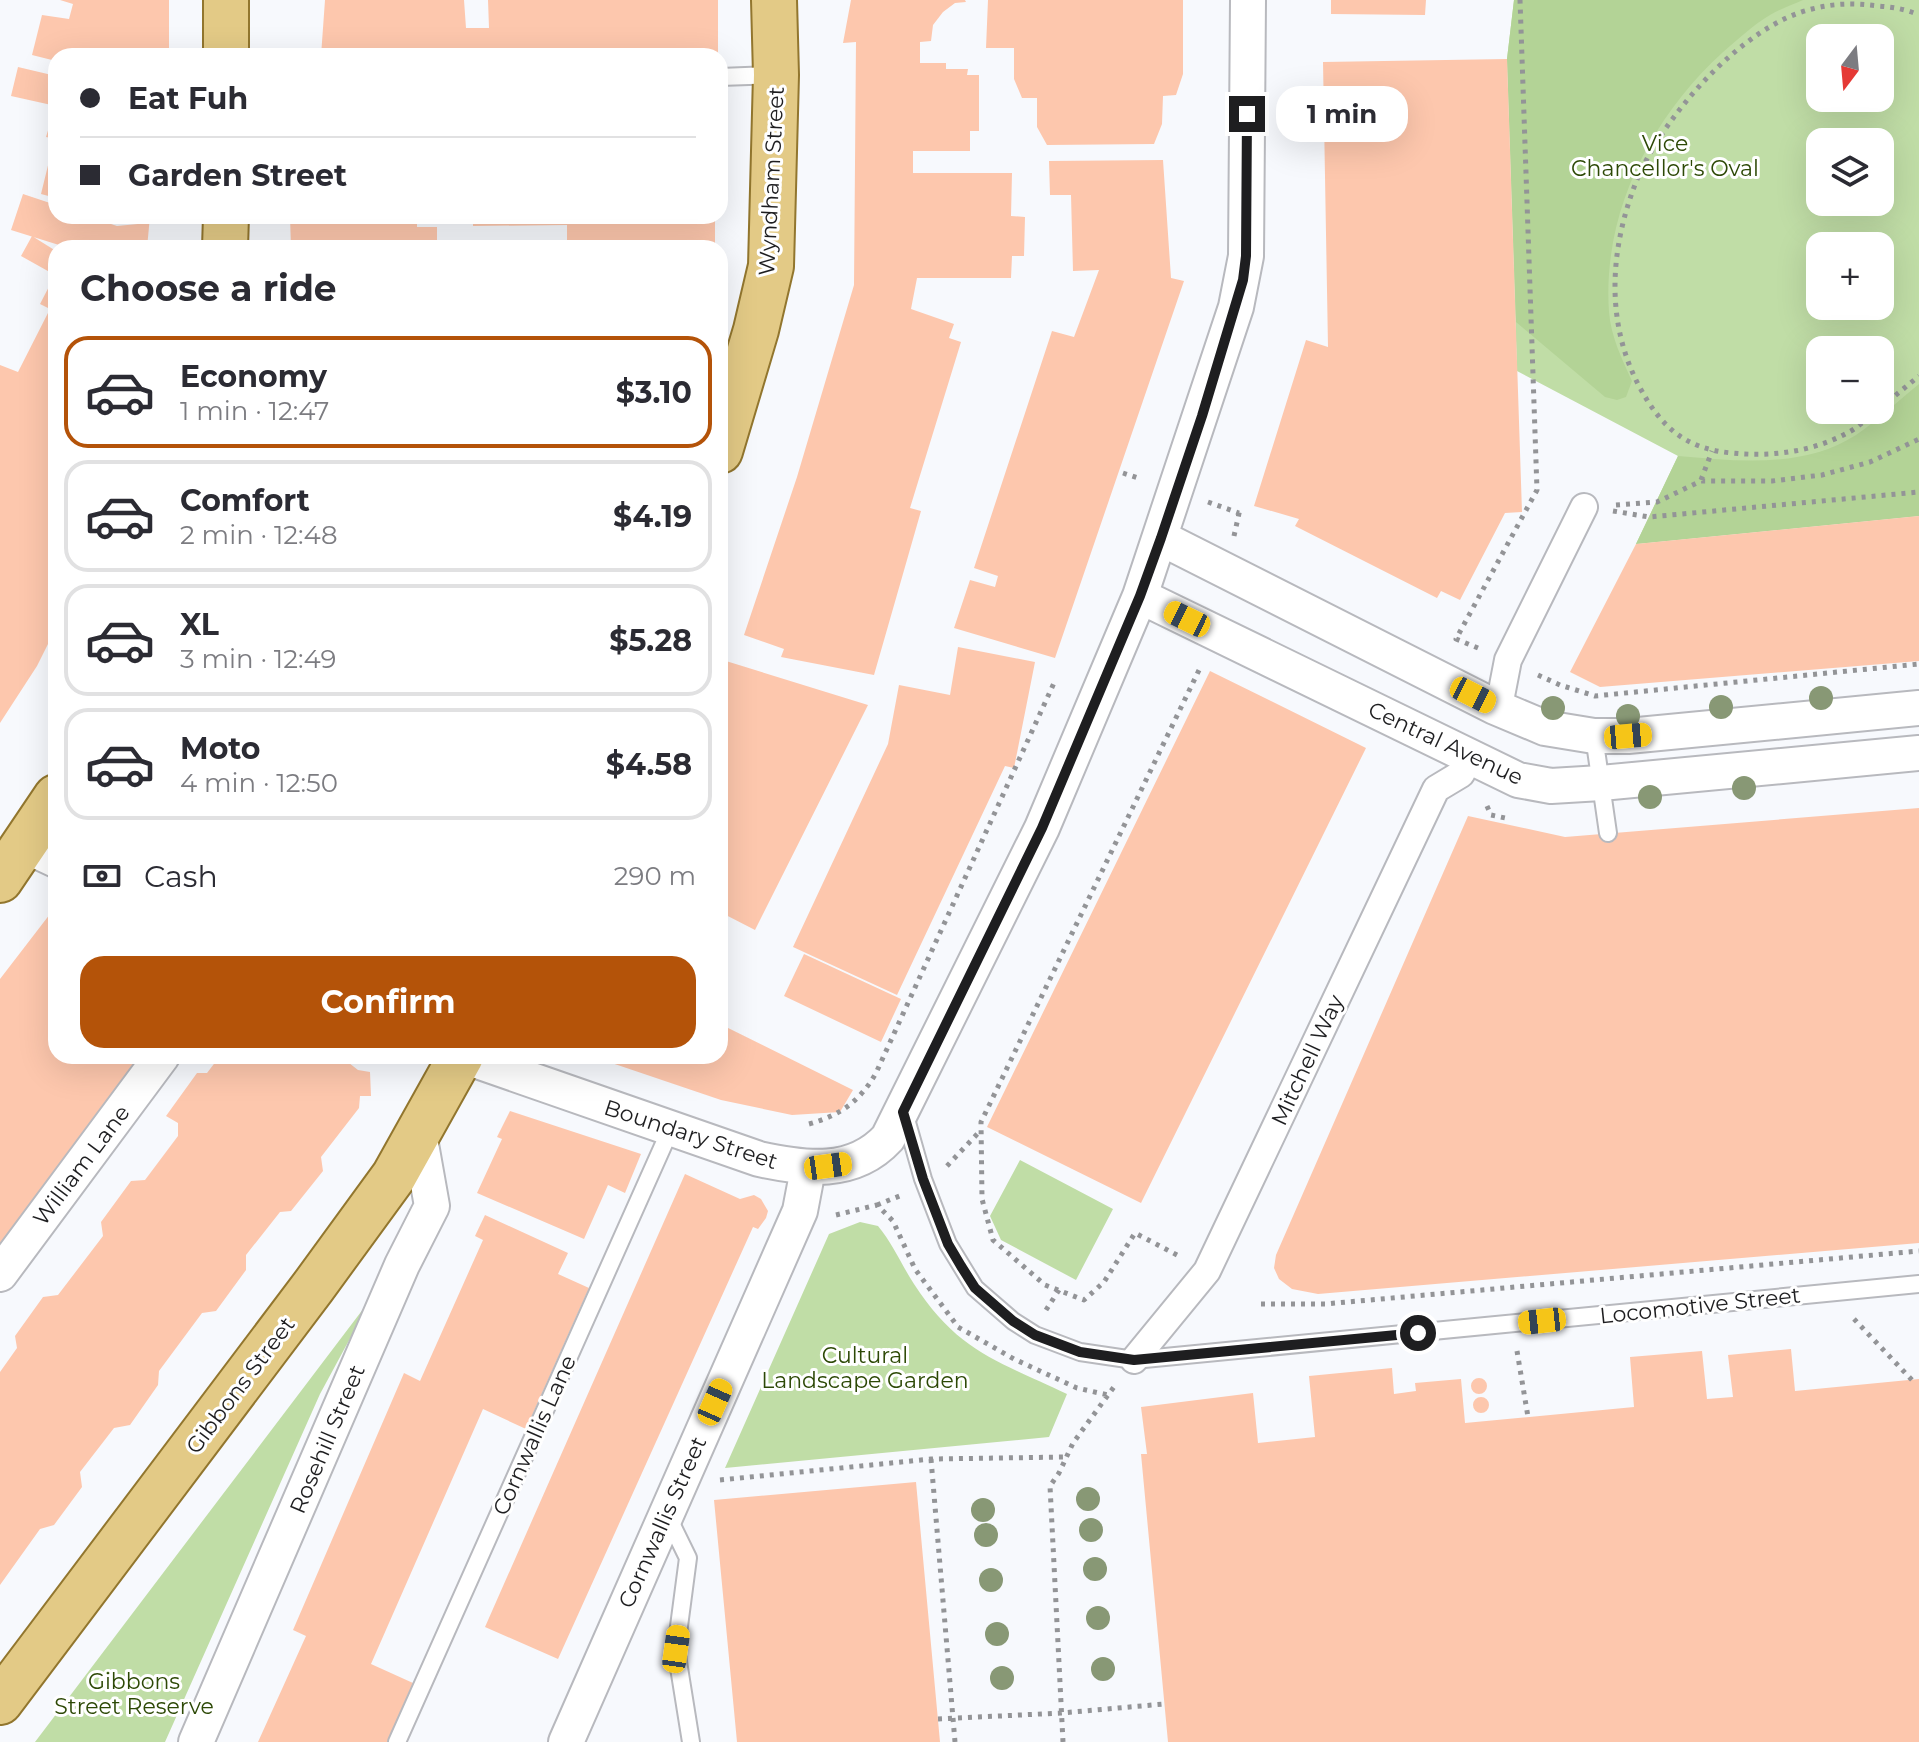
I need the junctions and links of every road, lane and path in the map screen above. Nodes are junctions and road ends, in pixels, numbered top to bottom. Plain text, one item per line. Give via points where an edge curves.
1 (226, 0) edge
2 (774, 0) edge
3 (1248, 0) edge
4 (1520, 0) edge
5 (1919, 15) edge
6 (226, 48) edge
7 (776, 75) junction
8 (728, 77) edge
9 (1919, 376) edge
10 (1894, 397) edge
11 (728, 424) edge
12 (1861, 424) edge
13 (1919, 439) edge
14 (1712, 451) junction
15 (1701, 481) junction
16 (1919, 492) edge
17 (1584, 507) junction
18 (1161, 538) junction
19 (1140, 596) junction
20 (1508, 660) junction
21 (1919, 664) edge
22 (1216, 665) dead end
23 (1054, 683) dead end
24 (1501, 696) dead end
25 (1919, 708) edge
26 (1594, 736) junction
27 (1919, 753) edge
28 (1470, 757) junction
29 (1601, 783) junction
30 (48, 815) edge
31 (1608, 833) dead end
32 (27, 861) edge
33 (156, 1064) edge
34 (458, 1064) edge
35 (485, 1064) edge
36 (903, 1112) junction
37 (809, 1124) dead end
38 (671, 1128) junction
39 (419, 1133) junction
40 (808, 1169) junction
41 (825, 1221) dead end
42 (1919, 1251) edge
43 (1207, 1271) junction
44 (0, 1274) edge
45 (1919, 1284) edge
46 (1261, 1304) dead end
47 (1847, 1313) dead end
48 (1134, 1360) junction
49 (1912, 1380) dead end
50 (1108, 1395) junction
51 (1066, 1457) junction
52 (931, 1459) junction
53 (672, 1498) junction
54 (0, 1702) edge
55 (1164, 1704) dead end
56 (1061, 1713) junction
57 (953, 1718) junction
58 (938, 1719) dead end
59 (196, 1742) edge
60 (397, 1742) edge
61 (566, 1742) edge
62 (691, 1742) edge
63 (955, 1742) edge
64 (1063, 1742) edge

1 - 6 main road
2 - 7 main road, Wyndham Street
3 - 18 street, Boundary Street via 1243,280
4 - 20 path via 1537,490 1456,639
5 - 14 path via 1848,3 1810,9 1774,24 1703,81 1666,126 1637,180 1622,225 1615,274 1621,347 1654,413 1678,437
7 - 8 lane
7 - 11 main road, Wyndham Street via 771,266
9 - 10 path
12 - 14 path via 1819,445 1788,453
13 - 15 path via 1870,462 1822,475
14 - 15 path
15 - 17 path via 1657,502
16 - 17 path via 1649,517
17 - 20 street
18 - 19 street, Boundary Street
18 - 26 street via 1495,707 1545,728
19 - 28 street, Central Avenue
19 - 36 street, Boundary Street via 1042,828
20 - 21 path via 1595,696
20 - 24 street
22 - 43 path via 1202,665 981,1122 982,1199 993,1240 1045,1285 1084,1300 1104,1282 1135,1233
23 - 37 path via 871,1081 846,1109
25 - 26 street
26 - 29 lane
27 - 29 street, Central Avenue
28 - 29 street, Central Avenue via 1518,780 1551,786
28 - 43 street, Mitchell Way via 1461,774 1436,789
29 - 31 lane
30 - 32 main road
33 - 44 street, William Lane
34 - 39 main road, Gibbons Street
35 - 38 street, Boundary Street
36 - 40 street, Boundary Street via 888,1138 865,1157
36 - 48 lane, Locomotive Street via 948,1244 975,1288 1035,1335 1080,1352
38 - 40 street, Boundary Street via 759,1159
38 - 60 lane, Cornwallis Lane
39 - 54 main road, Gibbons Street via 313,1287
39 - 59 street, Rosehill Street via 432,1206
40 - 53 street, Cornwallis Street via 800,1211
41 - 50 path via 877,1205 893,1221 915,1269 958,1327 1077,1388
42 - 46 path via 1325,1304
43 - 48 street, Mitchell Way
45 - 48 lane, Locomotive Street
47 - 49 path
48 - 50 path
50 - 51 path
51 - 52 path
51 - 56 path via 1050,1486
52 - 53 path
52 - 57 path
53 - 61 street, Cornwallis Street
53 - 62 lane via 688,1558 676,1649
55 - 56 path
56 - 57 path
56 - 64 path
57 - 58 path
57 - 63 path

